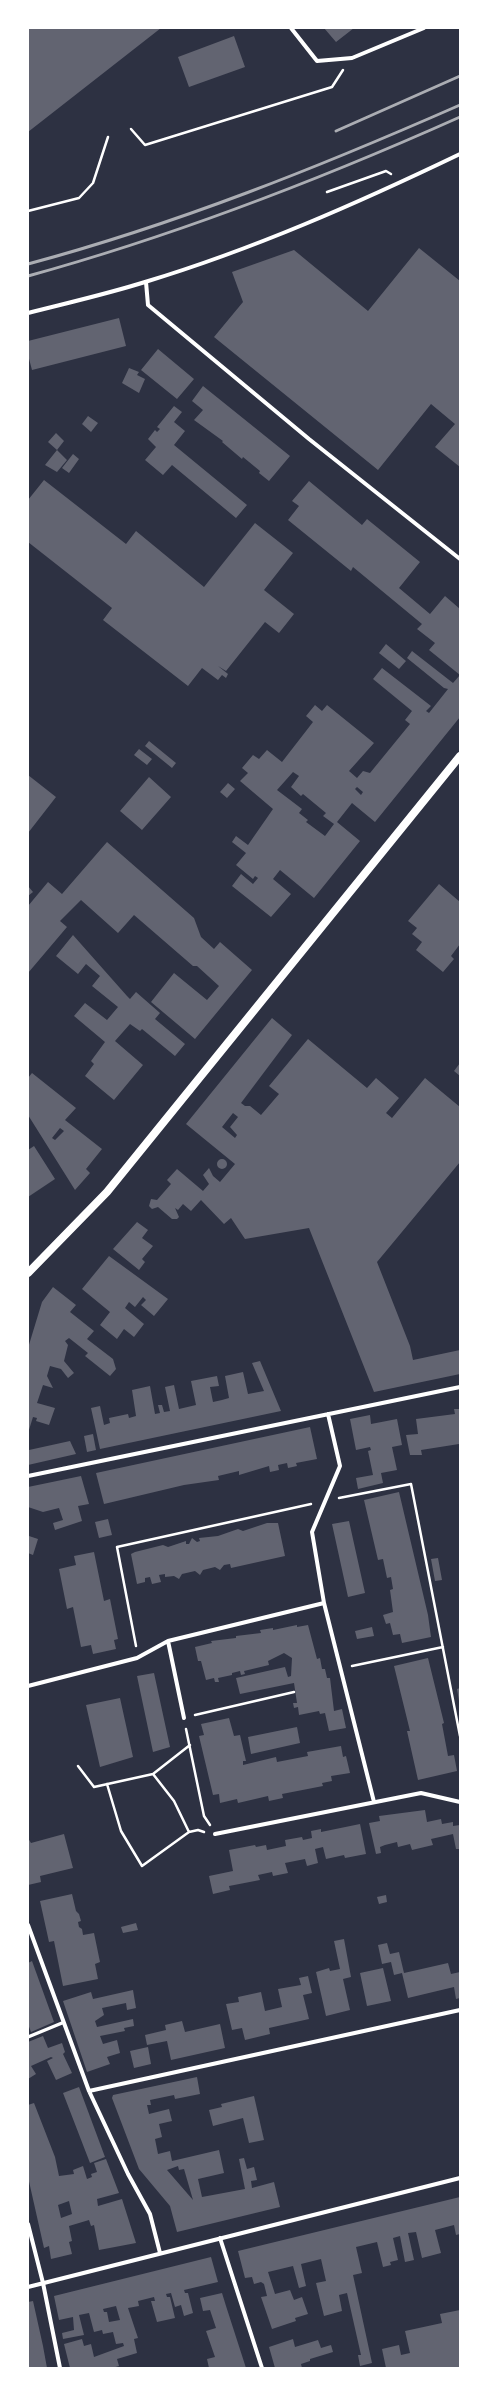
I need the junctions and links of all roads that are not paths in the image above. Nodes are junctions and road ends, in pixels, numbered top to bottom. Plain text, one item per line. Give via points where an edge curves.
1 (291, 28) edge
2 (424, 28) edge
3 (460, 154) edge
4 (146, 282) junction
5 (28, 313) edge
6 (460, 559) edge
7 (460, 756) edge
8 (28, 1273) edge
9 (460, 1387) edge
10 (328, 1414) junction
11 (28, 1476) edge
12 (324, 1603) junction
13 (168, 1641) junction
14 (28, 1686) edge
15 (184, 1718) road end
16 (374, 1802) junction
17 (460, 1802) edge
18 (215, 1834) road end
19 (28, 1925) edge
20 (460, 2010) edge
21 (62, 2023) junction
22 (28, 2037) edge
23 (89, 2091) junction
24 (460, 2178) edge
25 (28, 2224) edge
26 (220, 2238) junction
27 (160, 2253) junction
28 (43, 2283) junction
29 (28, 2287) edge
30 (60, 2368) edge
31 (262, 2368) edge

1 - 2 street via 317,61 352,58
3 - 4 street via 403,182 286,232
4 - 5 street
4 - 6 street via 148,305 309,439
7 - 8 main road via 107,1192
9 - 10 street
10 - 11 street
10 - 12 street via 340,1466 312,1532
12 - 13 street
12 - 16 street
13 - 14 street via 138,1658
13 - 15 street
16 - 17 street via 421,1793
16 - 18 street
19 - 21 street
20 - 23 street
21 - 22 street
21 - 23 street
23 - 27 street via 150,2214
24 - 26 street
25 - 28 street
26 - 27 street
26 - 31 street
27 - 28 street
28 - 29 street
28 - 30 street

